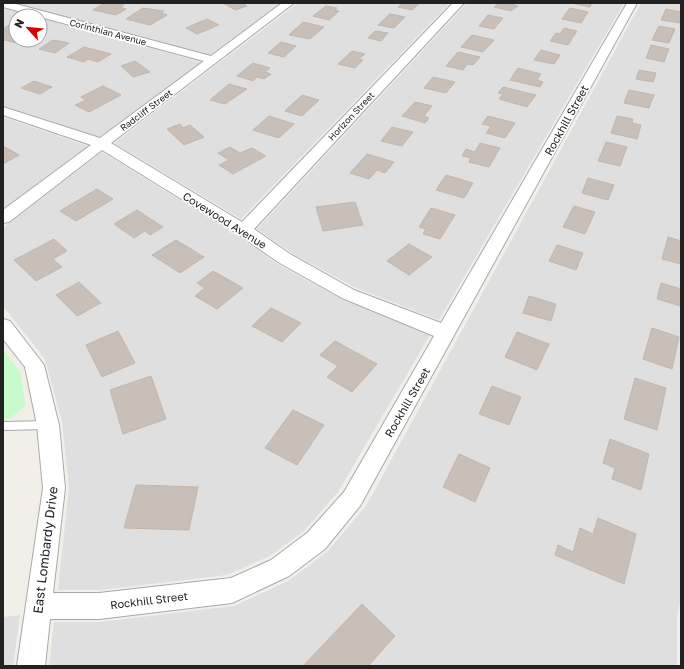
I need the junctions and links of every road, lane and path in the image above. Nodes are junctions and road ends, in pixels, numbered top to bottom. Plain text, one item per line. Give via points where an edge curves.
1 (289, 3) edge
2 (458, 3) edge
3 (632, 3) edge
4 (3, 4) edge
5 (213, 60) junction
6 (3, 112) edge
7 (102, 144) junction
8 (3, 218) edge
9 (244, 230) junction
10 (3, 326) edge
11 (446, 332) junction
12 (48, 425) junction
13 (3, 426) edge
14 (39, 606) junction
15 (31, 666) edge

1 - 5 street, Radcliff Street
2 - 9 street, Horizon Street
3 - 11 street, Rockhill Street
4 - 5 street, Corinthian Avenue
5 - 7 street, Radcliff Street
6 - 7 street, Covewood Avenue
7 - 8 street, Radcliff Street
7 - 9 street, Covewood Avenue
9 - 11 street, Covewood Avenue via 284,258 348,294
10 - 12 street, East Lombardy Drive via 34,365
11 - 14 street, Rockhill Street via 352,499 316,541 280,568 232,590 99,606
12 - 13 lane
12 - 14 street, East Lombardy Drive via 54,488
14 - 15 street, East Lombardy Drive

